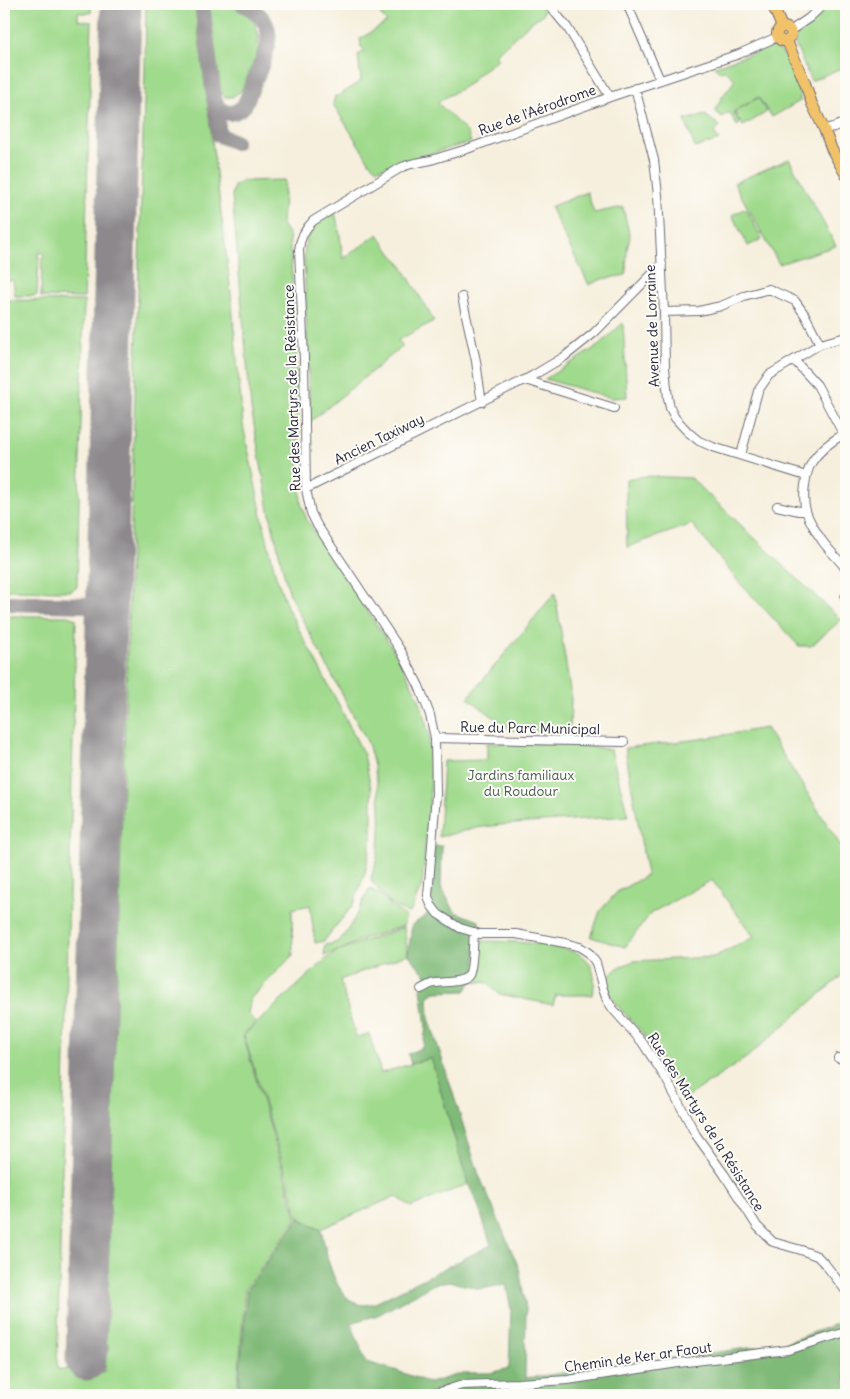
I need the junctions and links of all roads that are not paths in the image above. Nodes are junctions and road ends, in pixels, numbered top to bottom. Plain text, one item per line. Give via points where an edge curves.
1 (548, 4) edge
2 (628, 4) edge
3 (772, 4) edge
4 (824, 4) edge
5 (784, 34) junction
6 (660, 80) junction
7 (635, 88) junction
8 (610, 97) junction
9 (846, 122) edge
10 (824, 129) junction
11 (846, 175) edge
12 (313, 221) joint
13 (662, 264) junction
14 (645, 280) junction
15 (663, 282) junction
16 (462, 297) dead end
17 (664, 312) junction
18 (846, 337) edge
19 (820, 344) junction
20 (794, 360) junction
21 (525, 380) junction
22 (482, 402) junction
23 (614, 408) dead end
24 (845, 435) edge
25 (741, 455) junction
26 (806, 476) junction
27 (306, 489) junction
28 (777, 506) dead end
29 (806, 510) junction
30 (846, 566) edge
31 (435, 738) junction
32 (624, 742) dead end
33 (474, 932) junction
34 (421, 989) dead end
35 (846, 1291) edge
36 (846, 1332) edge
37 (431, 1395) edge

1 - 8 street via 567,26
2 - 6 street
3 - 5 main road
4 - 5 street, Rue de l'Aérodrome
5 - 6 street, Rue de l'Aérodrome via 739,54
5 - 10 main road
6 - 7 street, Rue de l'Aérodrome
7 - 8 street, Rue de l'Aérodrome
7 - 13 street, Avenue de Lorraine via 654,160
8 - 12 street, Rue de l'Aérodrome via 467,149 402,167
9 - 10 street
10 - 11 main road
12 - 27 street, Rue des Martyrs de la Résistance via 302,235 299,250
13 - 14 street, Ancien Taxiway
13 - 15 street, Avenue de Lorraine
14 - 15 street
14 - 21 street, Ancien Taxiway via 594,333 564,357
15 - 17 street, Avenue de Lorraine
16 - 22 street
17 - 19 street via 699,311 769,289 795,301
17 - 25 street, Avenue de Lorraine via 668,398 675,418 699,441
18 - 19 street
19 - 20 street
20 - 24 street via 817,385
20 - 25 street via 769,375 758,391
21 - 22 street, Ancien Taxiway
21 - 23 street
22 - 27 street, Ancien Taxiway
24 - 26 street via 830,442 819,453
25 - 26 street, Avenue de Lorraine
26 - 29 street
27 - 31 street, Rue des Martyrs de la Résistance via 317,525 380,619 419,686
28 - 29 street
29 - 30 street via 822,541
31 - 32 street, Rue du Parc Municipal
31 - 33 street, Rue des Martyrs de la Résistance via 436,794 428,896 438,914 460,928
33 - 34 street via 469,975
33 - 35 street, Rue des Martyrs de la Résistance via 516,934 580,946 589,953 596,963 612,1009 642,1042 665,1076 696,1135 757,1226 773,1242 817,1256
36 - 37 street, Chemin de Ker ar Faout via 788,1350 568,1380 462,1385

